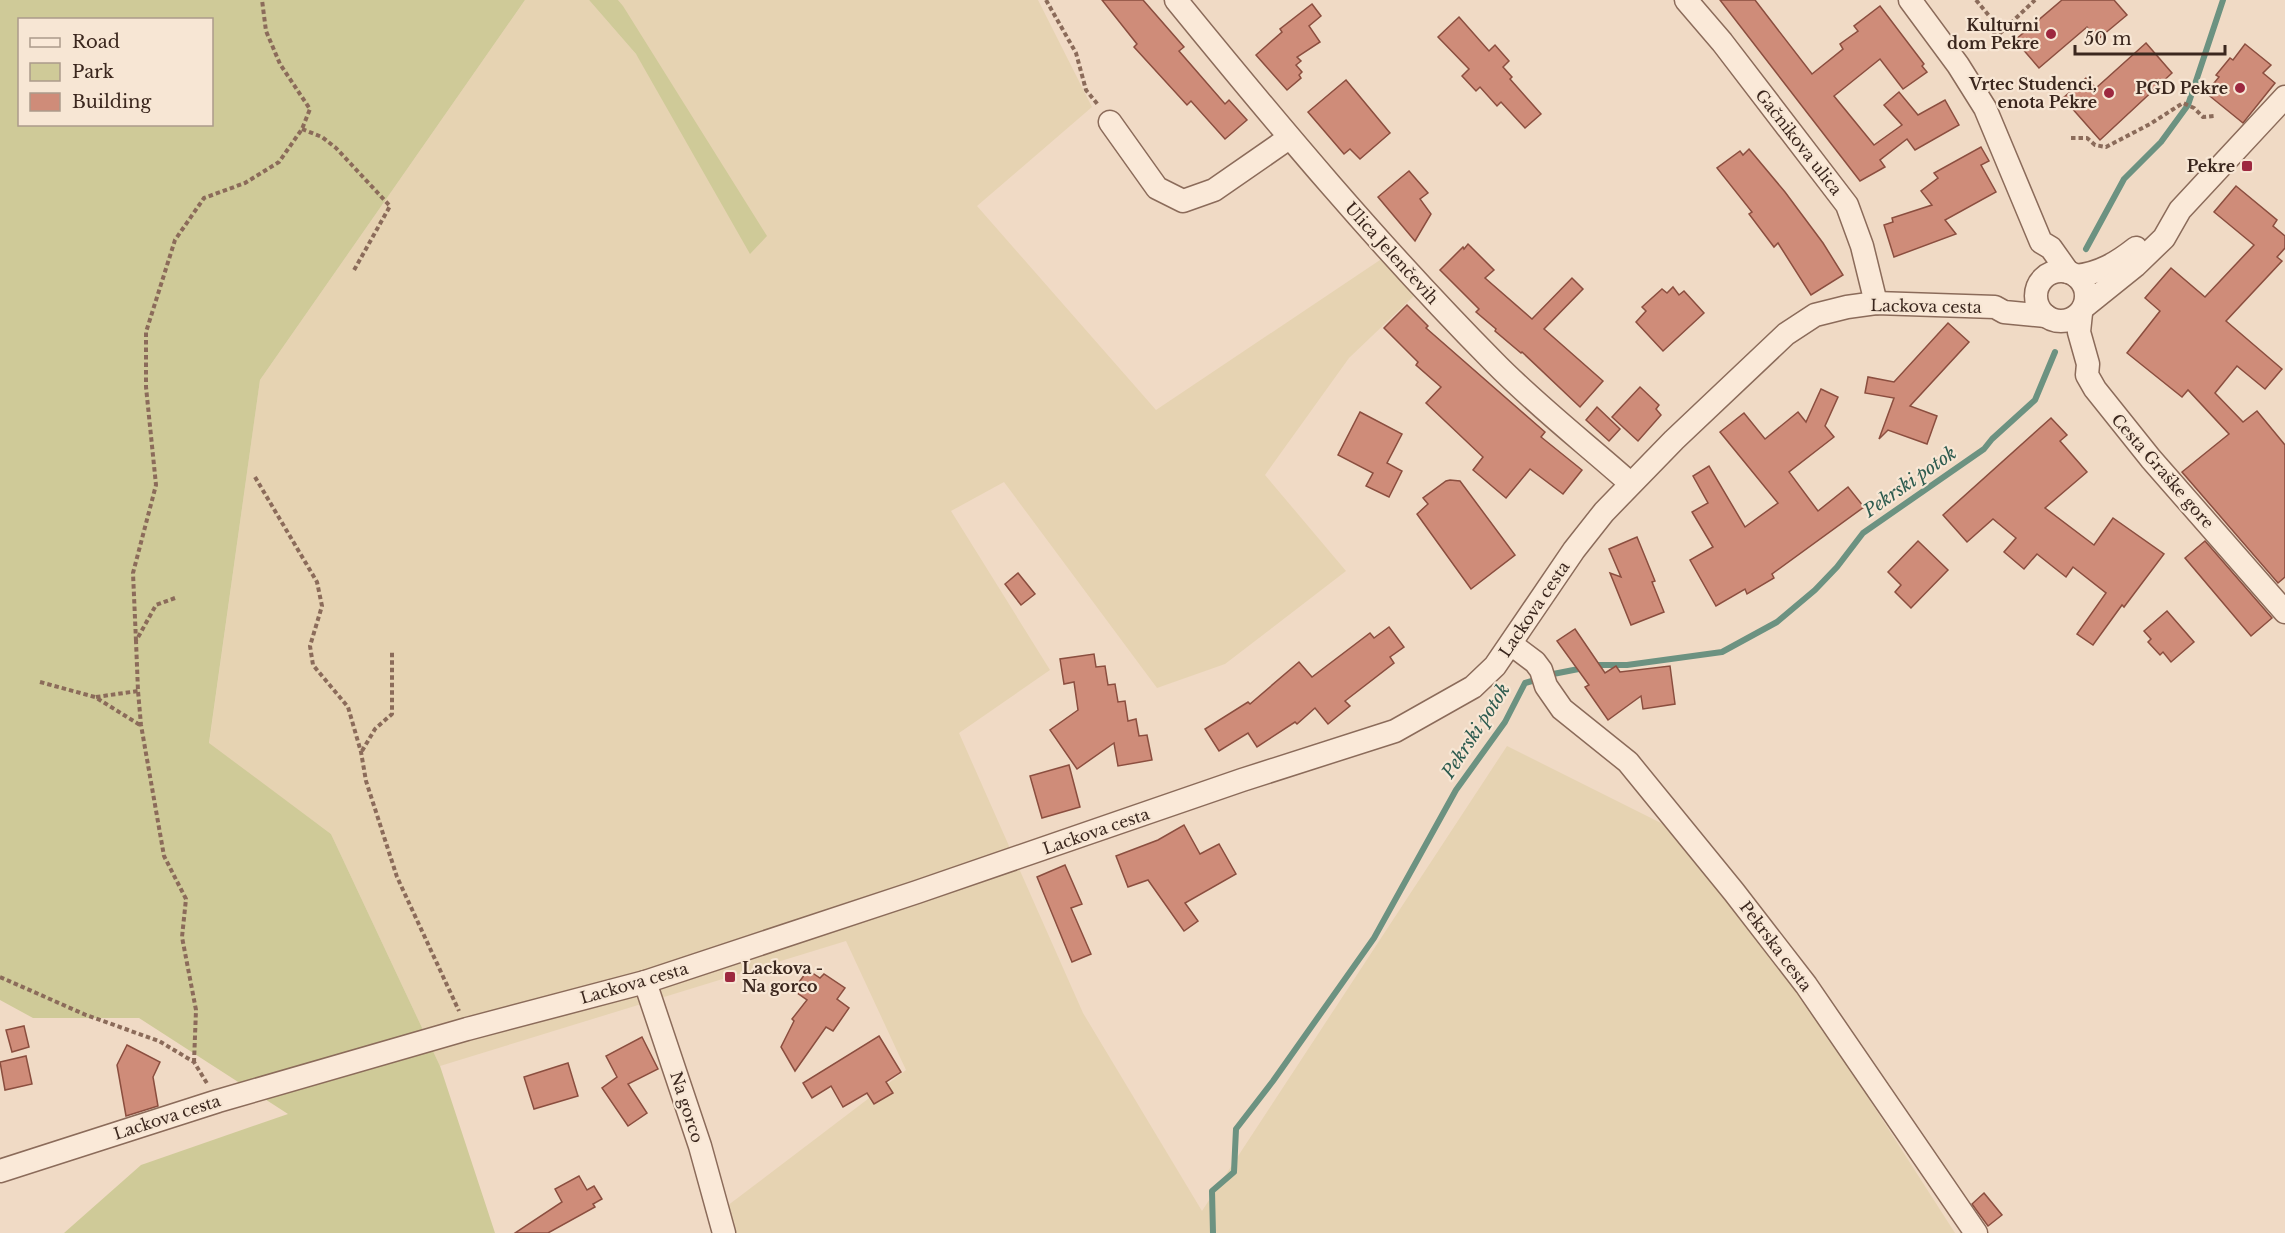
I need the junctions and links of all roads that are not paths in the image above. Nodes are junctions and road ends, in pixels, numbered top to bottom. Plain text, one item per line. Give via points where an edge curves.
1 (1176, 0) edge
2 (1686, 0) edge
3 (1910, 0) edge
4 (2285, 97) edge
5 (1110, 122) road end
6 (1289, 138) junction
7 (2180, 210) junction
8 (2041, 242) junction
9 (2072, 274) junction
10 (2039, 285) junction
11 (1876, 303) junction
12 (1995, 307) junction
13 (2083, 310) junction
14 (2051, 318) junction
15 (2087, 375) junction
16 (1630, 483) junction
17 (2285, 612) edge
18 (1511, 644) junction
19 (645, 982) junction
20 (0, 1170) edge
21 (724, 1233) edge
22 (1976, 1233) edge

1 - 6 street, Ulica Jelenčevih
2 - 11 street, Gačnikova ulica via 1847,205
3 - 8 street via 1985,108
4 - 7 street
5 - 6 street via 1157,188 1183,201 1214,190
6 - 16 street, Ulica Jelenčevih via 1389,252 1496,364
7 - 9 street via 2117,263 2092,273
7 - 13 street via 2164,238
8 - 9 street
8 - 10 street
9 - 10 street via 2050,273
9 - 13 street via 2083,286
10 - 12 street
10 - 14 street via 2038,307
11 - 12 street, Lackova cesta
11 - 16 street, Lackova cesta via 1815,315 1786,334
12 - 14 street, Lackova cesta via 2004,312
13 - 14 street via 2071,319
13 - 15 street, Cesta Graške gore via 2079,332
14 - 15 street via 2070,345 2079,368
15 - 17 street, Cesta Graške gore via 2121,424
16 - 18 street, Lackova cesta via 1574,550
18 - 19 street, Lackova cesta via 1473,687 1395,730
18 - 22 street, Pekrska cesta via 1535,662 1562,709 1628,762 1741,901 1806,985
19 - 20 street, Lackova cesta via 218,1101
19 - 21 street, Na gorco via 700,1146

